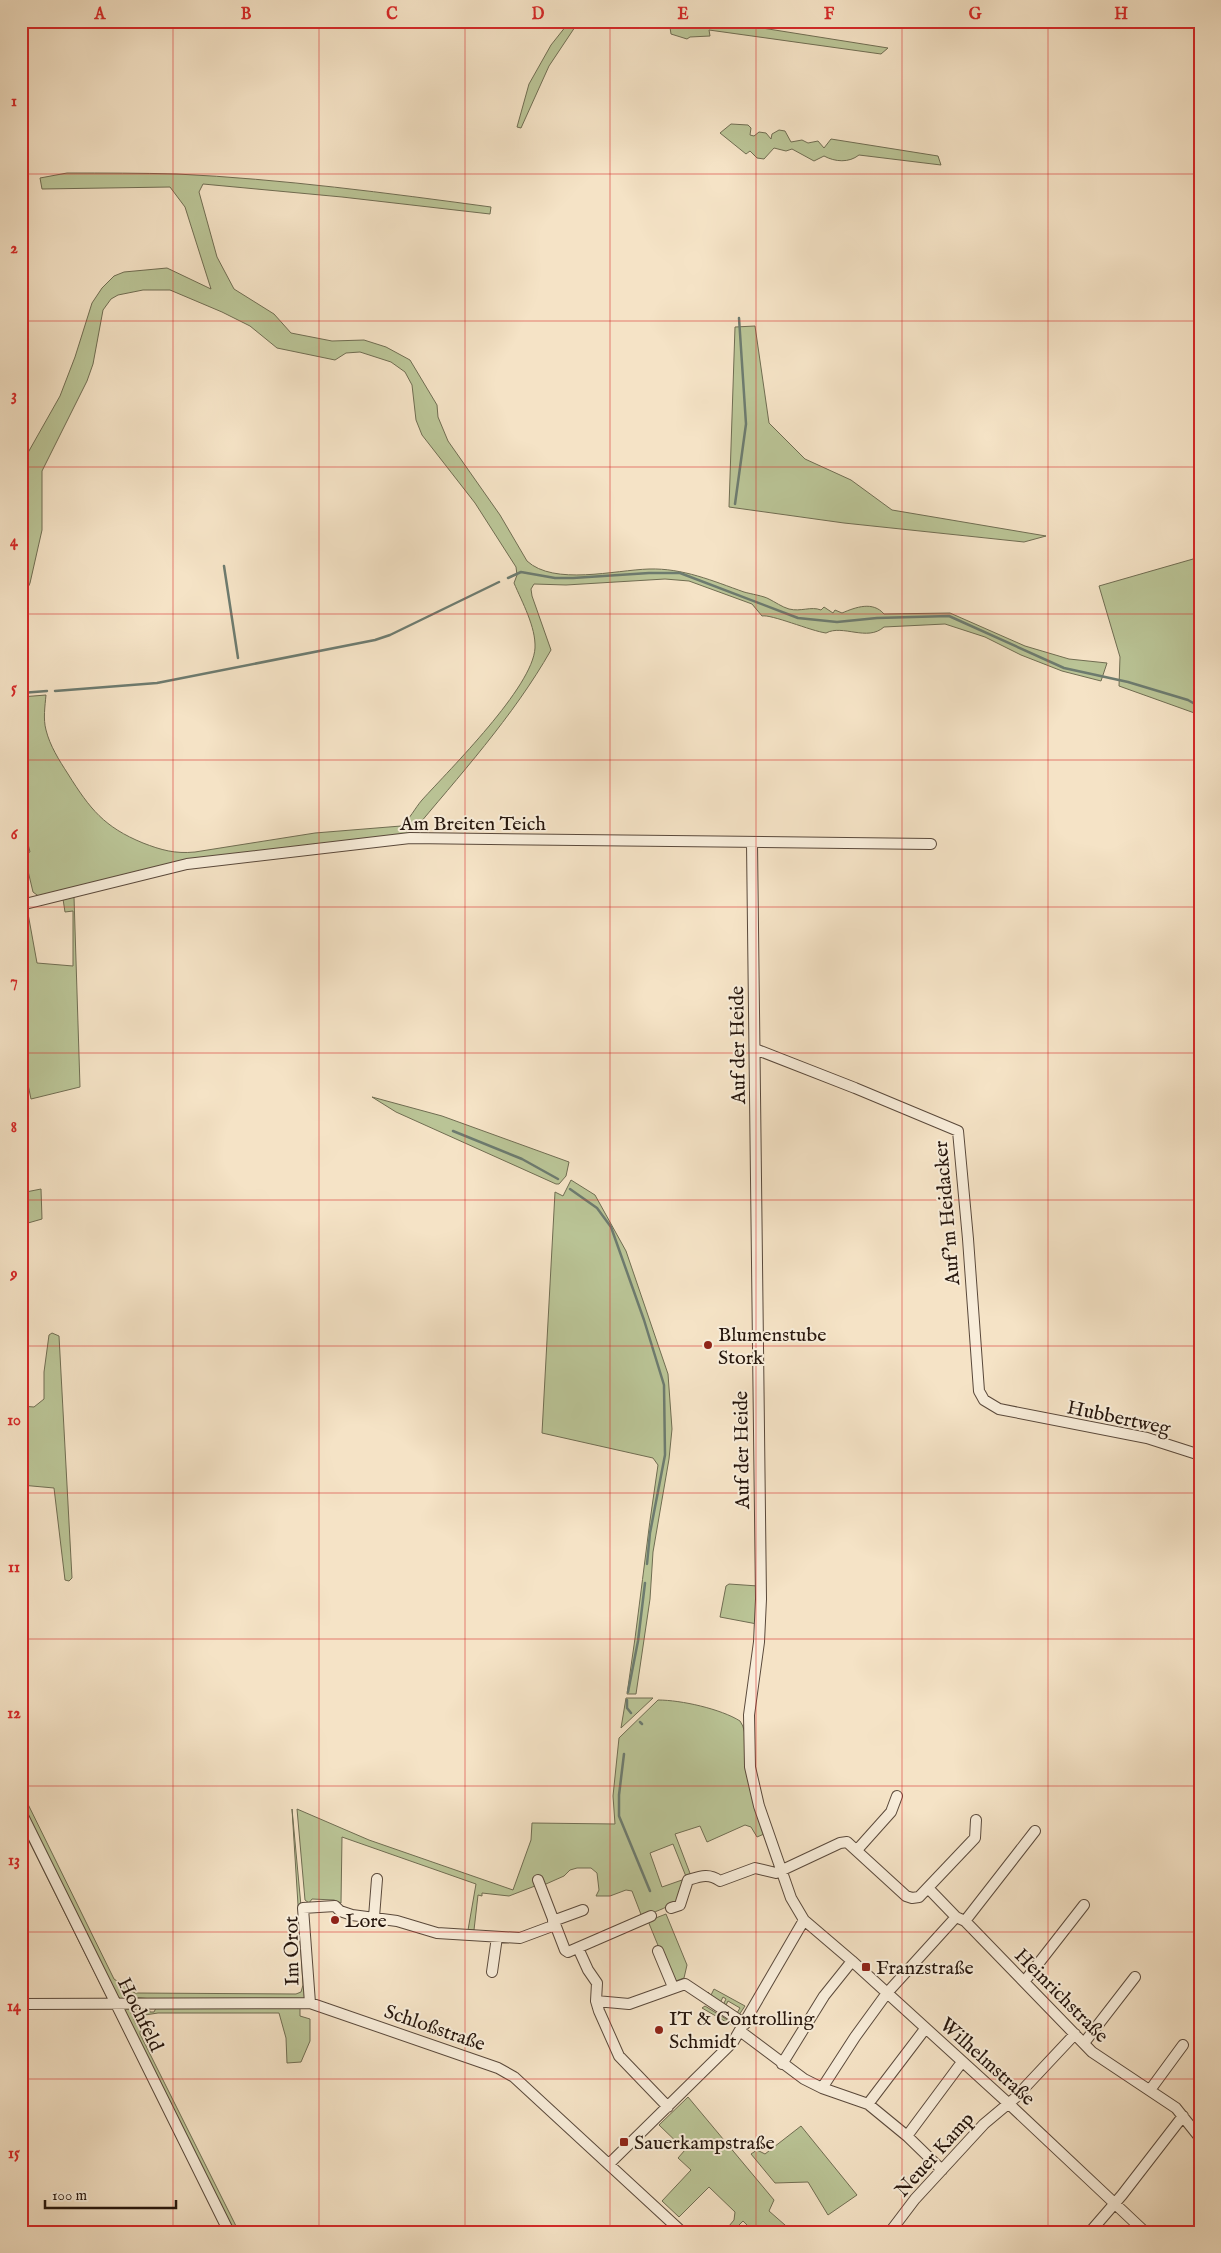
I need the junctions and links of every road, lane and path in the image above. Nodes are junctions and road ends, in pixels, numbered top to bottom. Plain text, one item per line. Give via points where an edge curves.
1 (752, 843) junction
2 (932, 844) dead end
3 (21, 905) edge
4 (755, 1049) junction
5 (1030, 1416) joint
6 (1200, 1455) edge
7 (897, 1796) dead end
8 (21, 1812) edge
9 (976, 1820) dead end
10 (1035, 1831) dead end
11 (858, 1850) junction
12 (782, 1871) junction
13 (377, 1879) dead end
14 (538, 1880) dead end
15 (928, 1888) junction
16 (1084, 1905) dead end
17 (671, 1908) dead end
18 (583, 1910) dead end
19 (651, 1916) dead end
20 (374, 1917) junction
21 (960, 1919) junction
22 (804, 1920) junction
23 (554, 1923) junction
24 (496, 1937) junction
25 (578, 1948) junction
26 (658, 1951) dead end
27 (852, 1961) junction
28 (492, 1972) dead end
29 (1135, 1976) dead end
30 (1024, 1982) junction
31 (673, 1987) junction
32 (887, 1993) junction
33 (596, 2001) junction
34 (310, 2003) junction
35 (21, 2004) edge
36 (116, 2004) junction
37 (742, 2027) junction
38 (925, 2029) junction
39 (1075, 2034) junction
40 (1084, 2043) junction
41 (1183, 2045) dead end
42 (962, 2062) junction
43 (782, 2064) junction
44 (822, 2088) junction
45 (1150, 2090) junction
46 (1008, 2103) junction
47 (868, 2104) junction
48 (668, 2106) junction
49 (1183, 2116) junction
50 (907, 2136) junction
51 (1200, 2138) edge
52 (609, 2164) junction
53 (942, 2170) junction
54 (1114, 2204) junction
55 (229, 2232) edge
56 (682, 2232) edge
57 (890, 2232) edge
58 (1090, 2232) edge
59 (1145, 2232) edge

1 - 2 street, Am Breiten Teich
1 - 3 street, Am Breiten Teich via 410,838 187,864
1 - 4 street, Auf der Heide
4 - 5 street, Auf'm Heidacker via 958,1131 979,1391 993,1406
4 - 12 street, Auf der Heide via 761,1599 748,1745 759,1806
5 - 6 street, Hubbertweg via 1147,1438
7 - 11 street via 891,1812
8 - 36 street, Hochfeld
9 - 15 street via 975,1838
10 - 21 street
11 - 12 street via 847,1842 840,1843
11 - 15 street via 906,1896 920,1897
12 - 17 street via 776,1873 756,1868 720,1881 712,1875 688,1880 680,1905
12 - 22 street, Auf der Heide via 790,1898
13 - 20 street
14 - 23 street
15 - 21 street, Heinrichstraße
16 - 30 street
18 - 23 street, Im Orot
19 - 25 street
20 - 24 street, Im Orot via 437,1933
20 - 34 street, Im Orot via 352,1915 335,1906 303,1908
21 - 30 street, Heinrichstraße
21 - 32 street
22 - 27 street, Wilhelmstraße
22 - 37 street
23 - 24 street, Im Orot via 520,1938
23 - 25 street via 565,1950
24 - 28 street
25 - 33 street via 597,1983
26 - 31 street
27 - 32 street, Wilhelmstraße
27 - 43 street
29 - 40 street
30 - 39 street, Heinrichstraße
31 - 33 street via 629,2004
31 - 37 street via 685,1984
32 - 38 street, Wilhelmstraße
32 - 44 street
33 - 48 street via 619,2056
34 - 36 street, Schloßstraße
34 - 52 street, Schloßstraße via 502,2070 514,2077
35 - 36 street, Schloßstraße
36 - 55 street, Hochfeld
37 - 43 street
37 - 48 street via 725,2052
38 - 42 street, Wilhelmstraße
38 - 47 street
39 - 40 street, Heinrichstraße
39 - 46 street, Neuer Kamp
40 - 45 street, Heinrichstraße via 1092,2052
41 - 45 street
42 - 46 street, Wilhelmstraße
42 - 50 street
43 - 44 street
44 - 47 street
45 - 49 street, Heinrichstraße
46 - 53 street, Neuer Kamp
46 - 54 street, Wilhelmstraße
47 - 50 street
48 - 52 street
49 - 51 street, Heinrichstraße
49 - 54 street
50 - 53 street
52 - 56 street, Schloßstraße
53 - 57 street, Neuer Kamp
54 - 58 street
54 - 59 street, Wilhelmstraße

